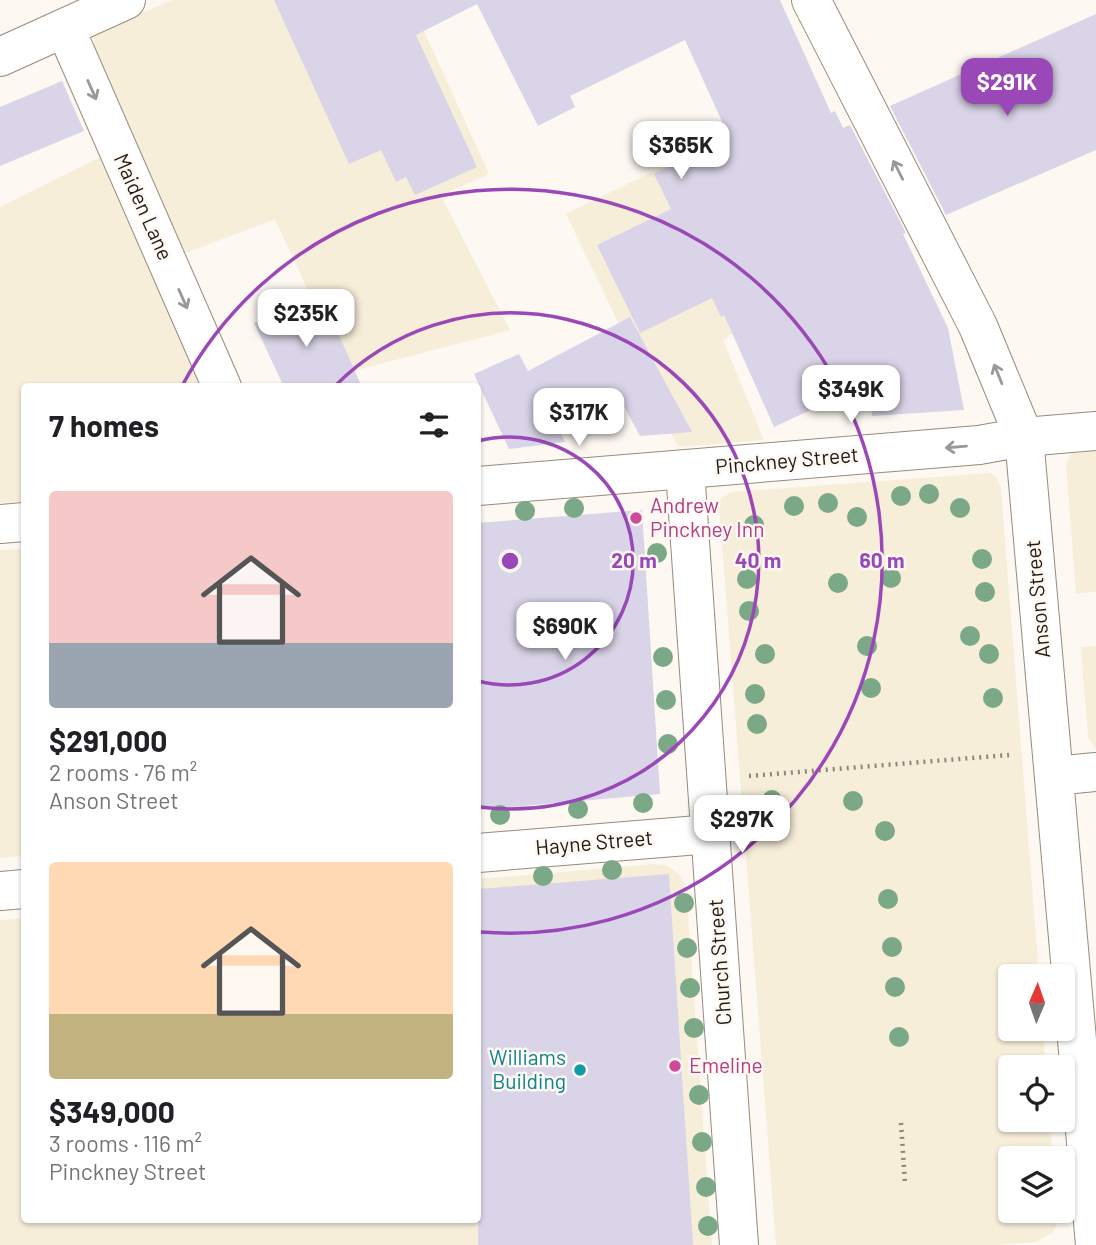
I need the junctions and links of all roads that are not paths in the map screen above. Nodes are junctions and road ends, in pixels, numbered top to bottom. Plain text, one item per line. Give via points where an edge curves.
1 (126, 0) edge
2 (811, 0) edge
3 (65, 28) junction
4 (0, 57) edge
5 (220, 383) edge
6 (1096, 431) edge
7 (1024, 437) junction
8 (685, 470) junction
9 (481, 486) edge
10 (21, 522) edge
11 (0, 524) edge
12 (1096, 772) edge
13 (1054, 776) junction
14 (711, 834) junction
15 (481, 853) edge
16 (21, 889) edge
17 (0, 891) edge
18 (739, 1245) edge
19 (1095, 1245) edge

1 - 3 street
7 -> 2 street, Anson Street via 978,326
3 - 4 street
3 -> 5 street, Maiden Lane
6 - 7 street, Pinckney Street
7 -> 8 street, Pinckney Street via 979,445
7 - 13 street, Anson Street
8 - 9 street, Pinckney Street
8 - 14 street, Church Street
10 - 11 street
12 - 13 street
13 - 19 street, Anson Street
14 - 15 street, Hayne Street
14 - 18 street, Church Street
16 - 17 street

